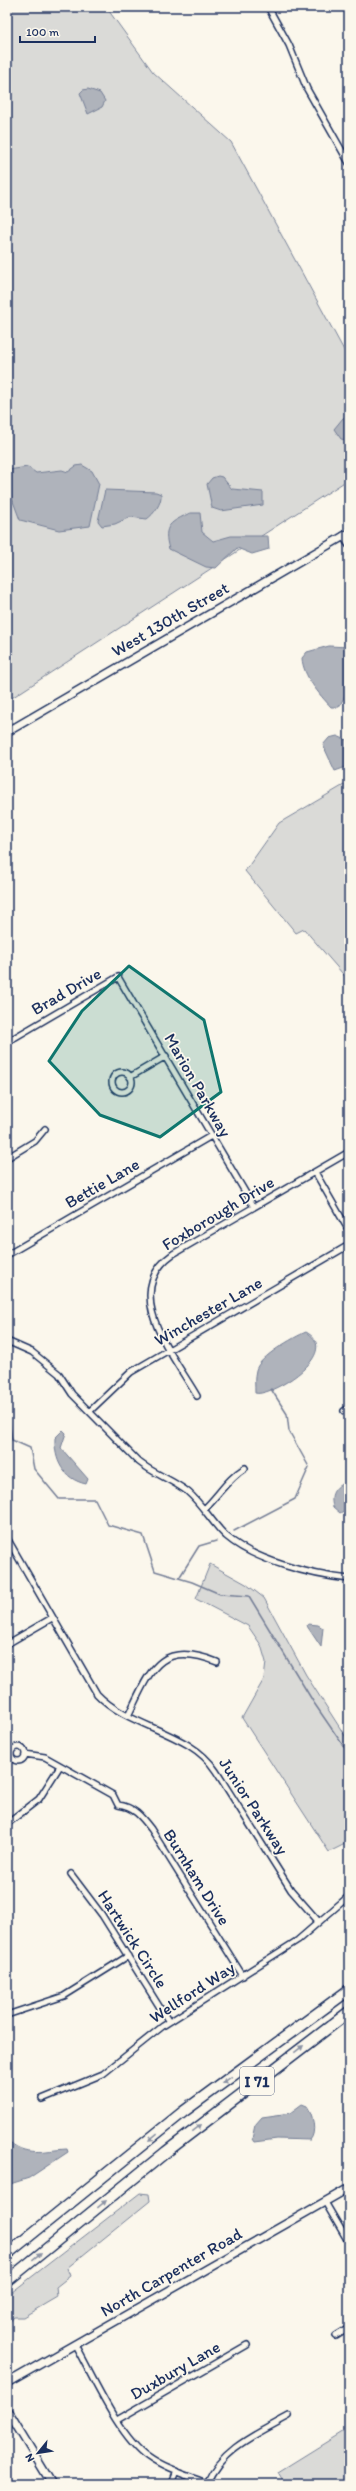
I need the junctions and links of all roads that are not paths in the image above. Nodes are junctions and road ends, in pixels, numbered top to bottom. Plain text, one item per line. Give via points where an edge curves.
1 (268, 7) edge
2 (349, 163) edge
3 (347, 534) edge
4 (349, 544) edge
5 (7, 732) edge
6 (118, 976) joint
7 (7, 1042) edge
8 (166, 1056) junction
9 (130, 1077) dead end
10 (45, 1129) dead end
11 (211, 1136) junction
12 (349, 1152) edge
13 (7, 1158) edge
14 (315, 1172) junction
15 (254, 1207) junction
16 (349, 1231) edge
17 (349, 1245) edge
18 (7, 1255) edge
19 (7, 1341) edge
20 (170, 1349) junction
21 (197, 1396) dead end
22 (349, 1408) edge
23 (90, 1411) junction
24 (344, 1411) dead end
25 (245, 1468) dead end
26 (204, 1509) junction
27 (7, 1538) edge
28 (349, 1578) edge
29 (52, 1618) junction
30 (7, 1644) edge
31 (217, 1662) dead end
32 (128, 1716) junction
33 (25, 1754) dead end
34 (60, 1766) junction
35 (7, 1824) edge
36 (70, 1874) dead end
37 (349, 1896) edge
38 (319, 1922) junction
39 (128, 1956) junction
40 (243, 1976) junction
41 (349, 1990) edge
42 (349, 2012) edge
43 (7, 2015) edge
44 (169, 2022) junction
45 (42, 2099) dead end
46 (349, 2188) edge
47 (325, 2202) junction
48 (349, 2243) edge
49 (7, 2254) edge
50 (7, 2281) edge
51 (349, 2328) edge
52 (336, 2336) dead end
53 (247, 2345) dead end
54 (75, 2346) junction
55 (7, 2383) edge
56 (7, 2410) edge
57 (289, 2416) dead end
58 (117, 2420) junction
59 (176, 2471) junction
60 (52, 2484) edge
61 (171, 2484) edge
62 (208, 2484) edge

1 - 2 street via 289,45 310,95
3 - 4 street
3 - 5 street, West 130th Street
6 - 7 street, Brad Drive
6 - 8 street, Marion Parkway
8 - 9 street
8 - 11 street, Marion Parkway
10 - 13 street via 35,1141
11 - 15 street, Marion Parkway
11 - 18 street, Bettie Lane
12 - 14 street, Foxborough Drive
14 - 15 street, Foxborough Drive
14 - 16 street
15 - 20 street, Foxborough Drive via 173,1254 157,1270 150,1291 150,1309
17 - 20 street, Winchester Lane
19 - 23 street via 39,1356
20 - 21 street, Foxborough Drive
20 - 23 street, Winchester Lane via 126,1375
22 - 24 street
23 - 26 street via 139,1462 186,1491
25 - 26 street via 234,1475
26 - 28 street via 226,1536 246,1549 297,1568
27 - 29 street, Junior Parkway
29 - 30 street
29 - 32 street, Junior Parkway via 95,1692 110,1706
31 - 32 street via 190,1653 164,1660 150,1672
32 - 38 street, Junior Parkway via 192,1748 209,1762 293,1893
33 - 34 street via 40,1755
34 - 35 street via 39,1799
34 - 40 street, Burnham Drive via 113,1795 118,1805 133,1809 147,1824
36 - 39 street, Hartwick Circle via 99,1910
37 - 38 street, Wellford Way
38 - 40 street, Wellford Way via 295,1942
39 - 43 street via 64,1996
39 - 44 street, Hartwick Circle
40 - 44 street, Wellford Way
41 -> 49 highway, I 71 via 183,2112
50 -> 42 highway, I 71 via 178,2143
44 - 45 street, Wellford Way via 103,2074
46 - 47 street, North Carpenter Road
47 - 48 street
47 - 54 street, North Carpenter Road
51 - 52 street
53 - 58 street, Duxbury Lane
54 - 55 street, North Carpenter Road
54 - 58 street
56 - 60 street
57 - 62 street via 227,2453 216,2466
58 - 59 street via 129,2439 143,2453
59 - 61 street
59 - 62 street

